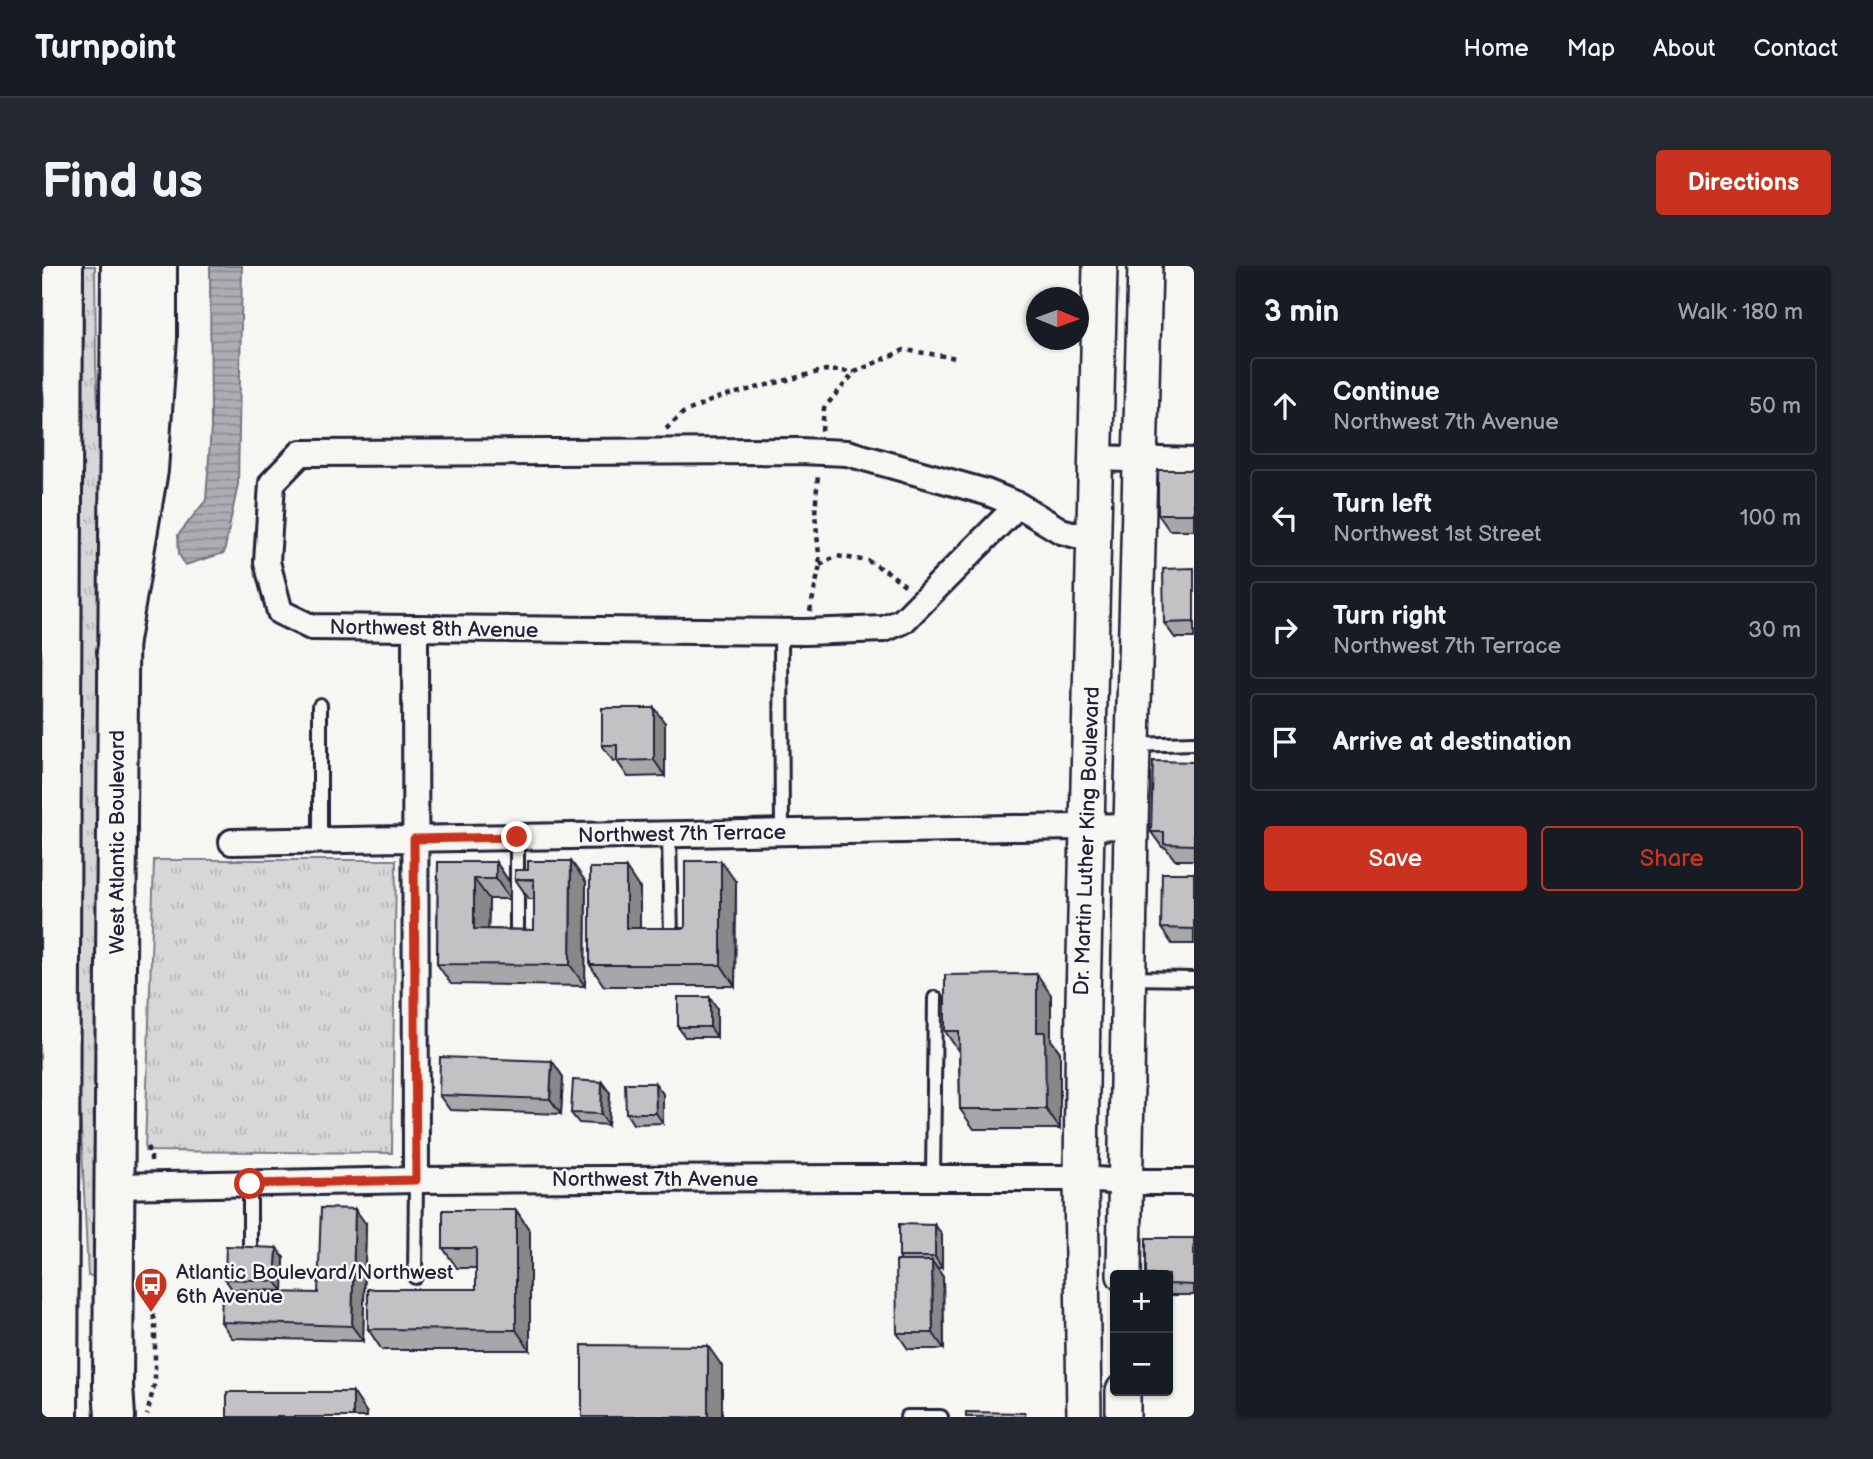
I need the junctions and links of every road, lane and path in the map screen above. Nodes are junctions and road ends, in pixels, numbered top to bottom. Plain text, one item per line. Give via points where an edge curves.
1 (64, 266) edge
2 (121, 266) edge
3 (157, 266) edge
4 (1100, 266) edge
5 (1144, 266) edge
6 (855, 372) dead end
7 (644, 451) junction
8 (1096, 458) junction
9 (1140, 461) junction
10 (1194, 461) edge
11 (1018, 505) junction
12 (42, 513) edge
13 (1094, 540) junction
14 (820, 565) dead end
15 (923, 600) junction
16 (415, 629) junction
17 (780, 632) junction
18 (61, 651) junction
19 (117, 652) junction
20 (320, 705) dead end
21 (1194, 743) edge
22 (1133, 745) junction
23 (1088, 827) junction
24 (1131, 827) junction
25 (782, 833) junction
26 (669, 834) junction
27 (517, 837) junction
28 (414, 839) junction
29 (320, 840) junction
30 (232, 842) dead end
31 (671, 939) edge
32 (517, 948) edge
33 (1128, 978) junction
34 (1194, 979) edge
35 (934, 998) dead end
36 (143, 1139) dead end
37 (933, 1178) junction
38 (1081, 1178) junction
39 (416, 1180) junction
40 (1124, 1182) junction
41 (1194, 1182) edge
42 (250, 1184) junction
43 (133, 1186) junction
44 (250, 1252) edge
45 (1124, 1270) edge
46 (142, 1273) dead end
47 (415, 1277) dead end
48 (1123, 1396) edge
49 (58, 1417) edge
50 (115, 1417) edge
51 (147, 1417) edge
52 (907, 1417) edge
53 (941, 1417) edge
54 (1084, 1417) edge
55 (1123, 1417) edge

1 - 18 main road
2 - 19 main road, West Atlantic Boulevard
3 - 19 main road via 148,470
4 - 8 main road, Dr. Martin Luther King Boulevard
5 - 9 main road, Dr. Martin Luther King Boulevard
6 - 7 path via 826,370 717,398 683,413
7 - 11 street, Northwest 8th Avenue via 846,453
7 - 16 street, Northwest 8th Avenue via 301,453 272,483 267,562 280,612 311,627
8 - 9 street
8 - 13 main road, Dr. Martin Luther King Boulevard
9 - 10 street
9 - 22 main road, Dr. Martin Luther King Boulevard
11 - 13 street, Northwest 8th Avenue via 1060,531
11 - 15 street, Northwest 8th Avenue
12 - 18 main road
13 - 23 main road, Dr. Martin Luther King Boulevard
14 - 15 path via 836,556 868,561
15 - 17 street, Northwest 8th Avenue via 903,621 884,629
16 - 17 street, Northwest 8th Avenue
16 - 28 street
17 - 25 lane
18 - 49 main road
19 - 43 main road, West Atlantic Boulevard
20 - 29 lane
21 - 22 lane
22 - 24 main road, Dr. Martin Luther King Boulevard
23 - 24 street, Northwest 7th Terrace
23 - 25 street, Northwest 7th Terrace
23 - 38 main road, Dr. Martin Luther King Boulevard
24 - 33 main road, Dr. Martin Luther King Boulevard
25 - 26 street, Northwest 7th Terrace
26 - 27 street, Northwest 7th Terrace
26 - 31 lane
27 - 28 street, Northwest 7th Terrace
27 - 32 lane
28 - 29 street, Northwest 7th Terrace
28 - 39 street
29 - 30 street, Northwest 7th Terrace
33 - 34 lane
33 - 40 main road, Dr. Martin Luther King Boulevard
35 - 37 lane
36 - 43 path via 151,1155
37 - 38 street, Northwest 7th Avenue
37 - 39 street, Northwest 7th Avenue
38 - 40 street, Northwest 7th Avenue
38 - 54 main road, Dr. Martin Luther King Boulevard
39 - 42 street, Northwest 7th Avenue
39 - 47 lane
40 - 41 street, Northwest 7th Avenue
40 - 45 main road, Dr. Martin Luther King Boulevard
42 - 43 street, Northwest 7th Avenue
42 - 44 lane
43 - 50 main road, West Atlantic Boulevard via 113,1386
46 - 51 path via 155,1321 155,1381
48 - 55 main road
52 - 53 lane

